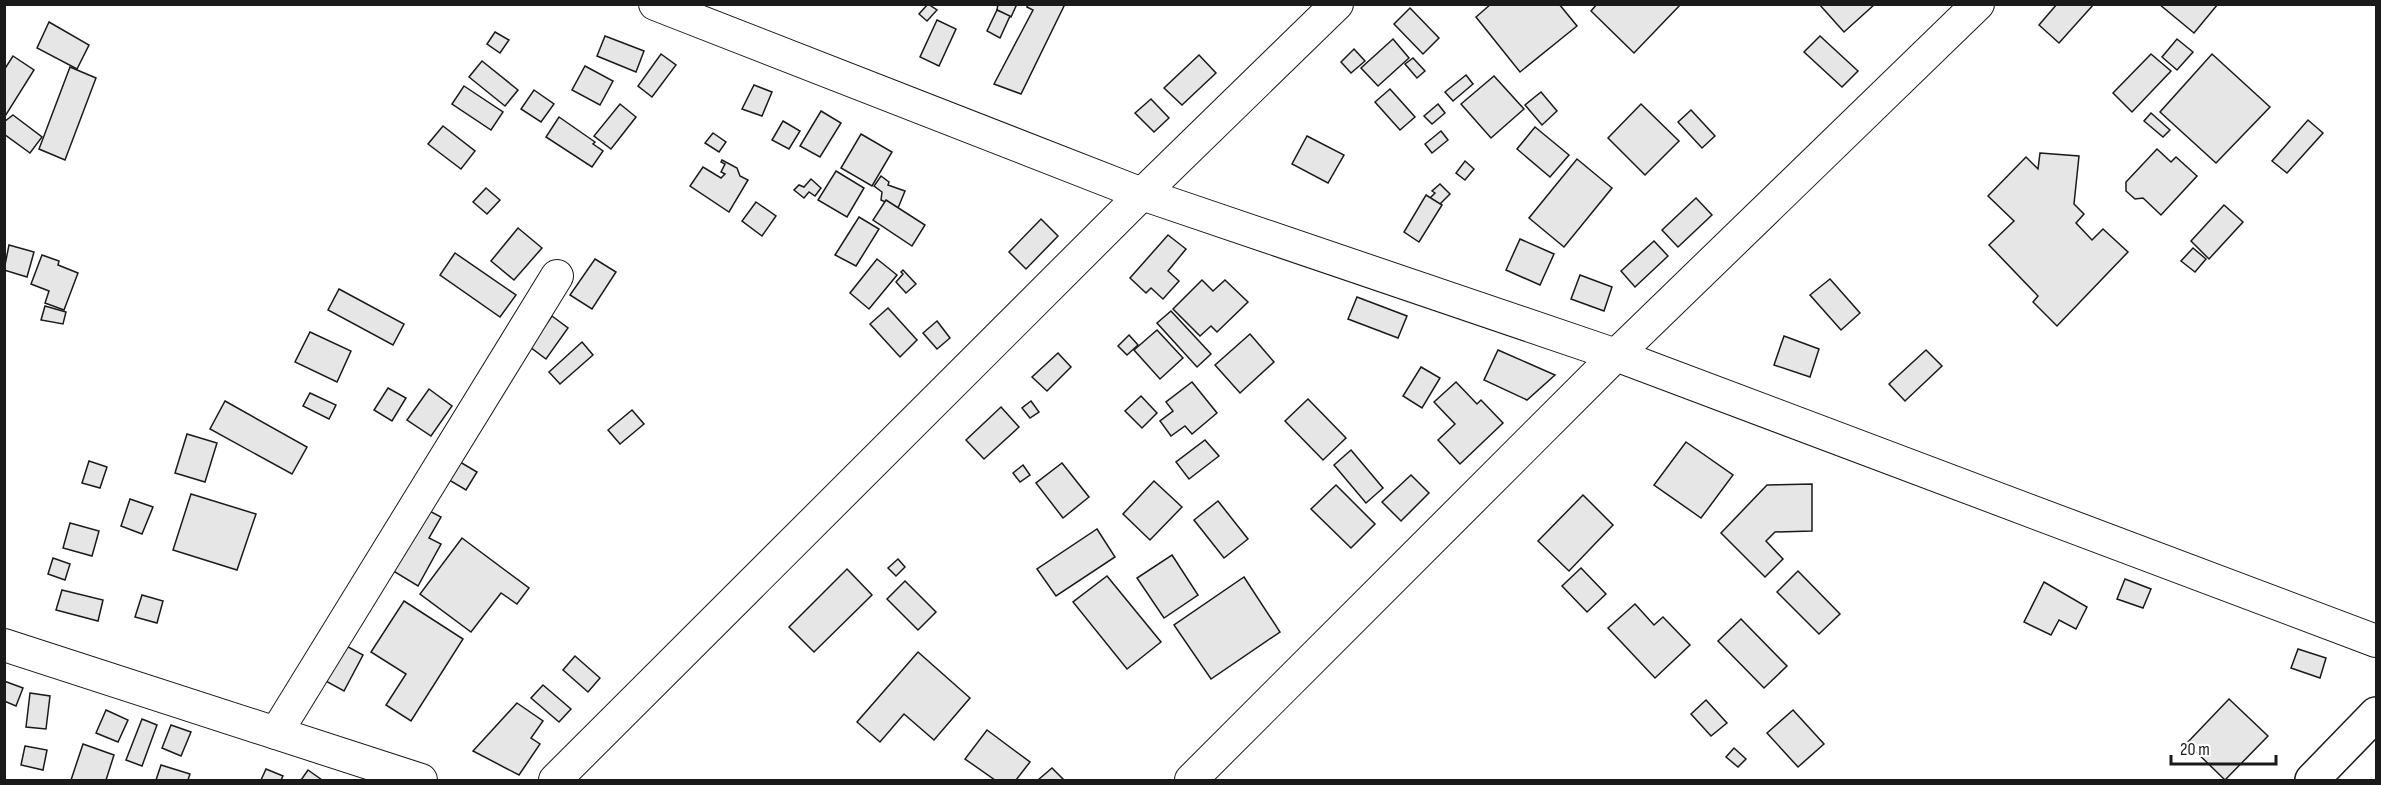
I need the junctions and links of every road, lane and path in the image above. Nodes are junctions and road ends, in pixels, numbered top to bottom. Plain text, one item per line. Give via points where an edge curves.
1 (655, 4) edge
2 (1337, 4) edge
3 (1978, 4) edge
4 (1142, 194) junction
5 (556, 276) dead end
6 (1616, 355) junction
7 (2376, 641) edge
8 (4, 645) edge
9 (2376, 714) edge
10 (276, 733) junction
11 (421, 780) edge
12 (555, 780) edge
13 (1191, 780) edge
14 (2312, 780) edge

1 - 4 street
2 - 4 street
3 - 6 street
4 - 6 street
4 - 12 street
5 - 10 street
6 - 7 street
6 - 13 street
8 - 10 street
9 - 14 street
10 - 11 street

